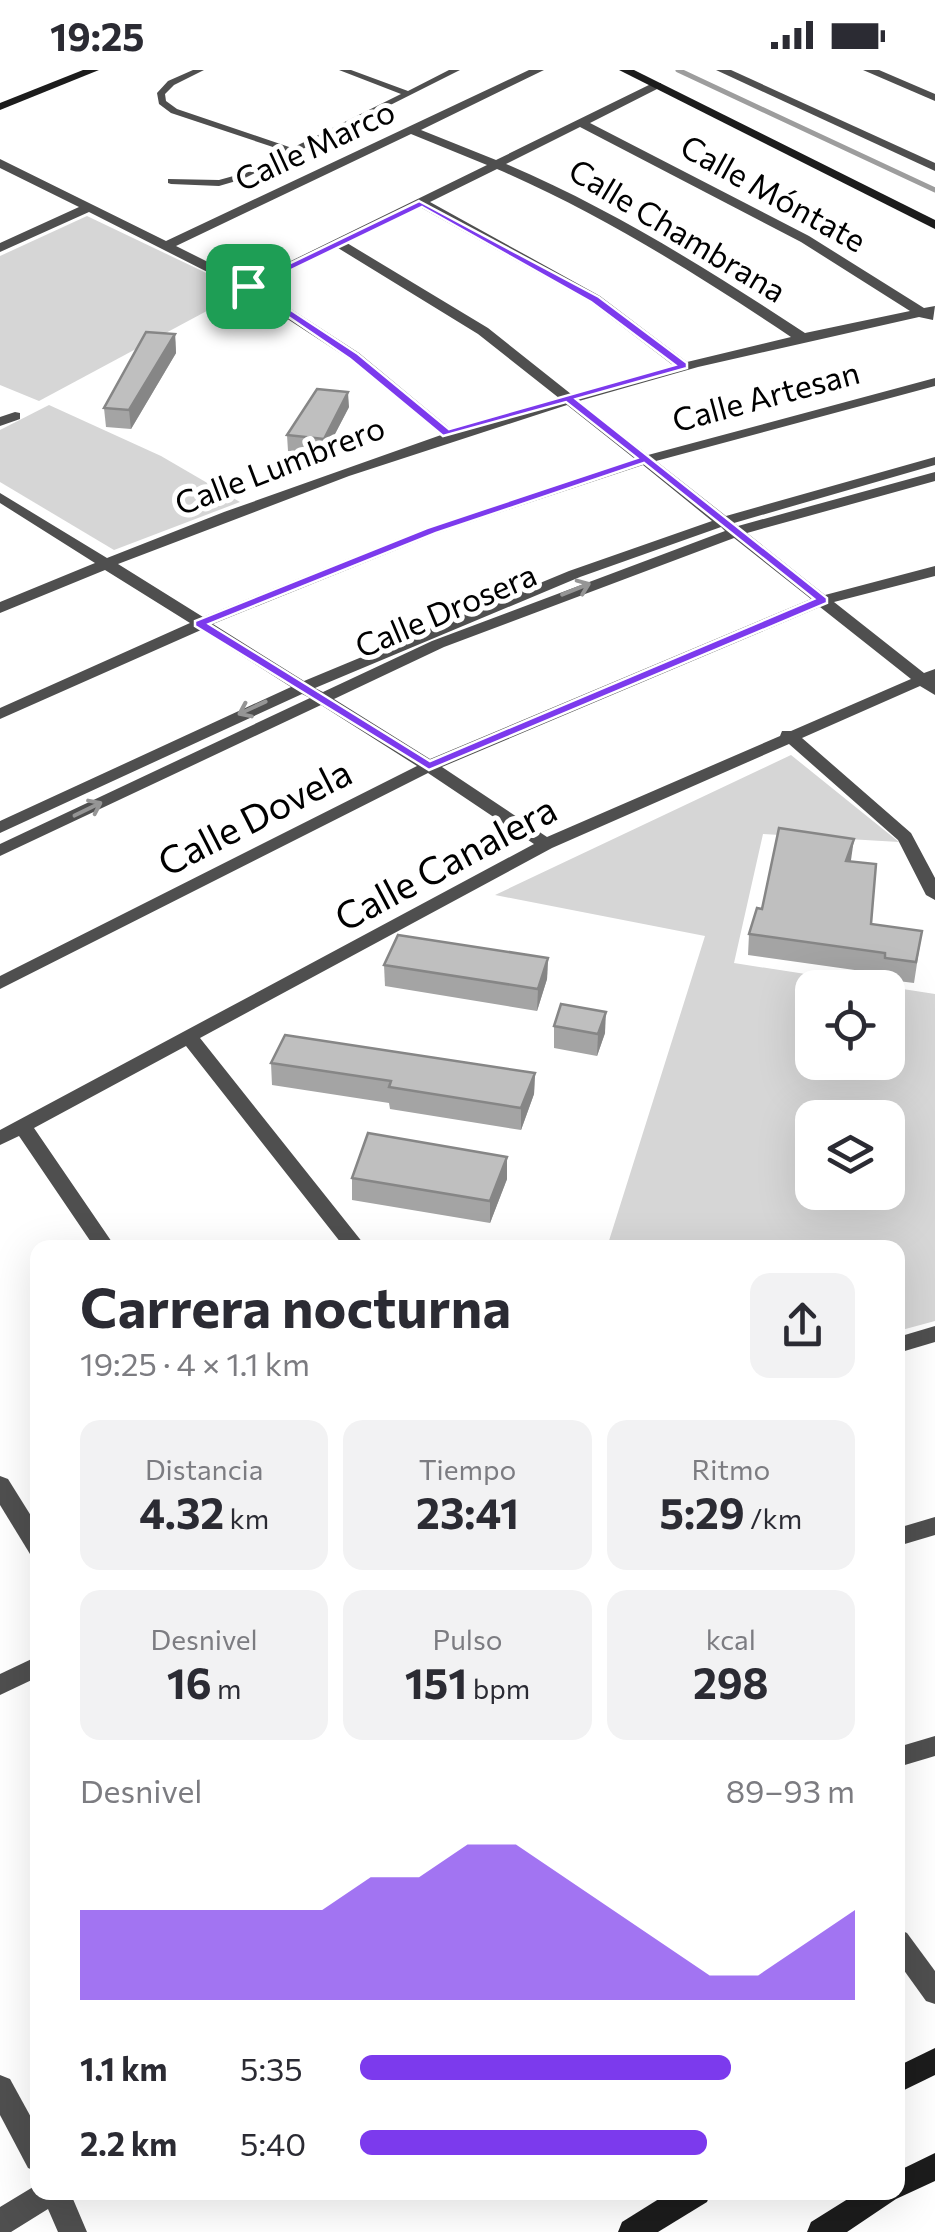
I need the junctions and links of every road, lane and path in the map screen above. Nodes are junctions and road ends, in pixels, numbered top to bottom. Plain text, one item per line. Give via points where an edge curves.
1 (93, 70) edge
2 (200, 70) edge
3 (343, 70) edge
4 (456, 70) edge
5 (538, 70) edge
6 (625, 70) edge
7 (722, 70) edge
8 (869, 70) edge
9 (657, 85) junction
10 (408, 94) junction
11 (935, 98) edge
12 (0, 107) edge
13 (581, 122) junction
14 (413, 131) junction
15 (294, 152) junction
16 (0, 162) edge
17 (502, 164) junction
18 (935, 167) edge
19 (15, 170) junction
20 (0, 176) edge
21 (171, 182) dead end
22 (423, 203) junction
23 (88, 208) junction
24 (935, 225) edge
25 (340, 243) junction
26 (168, 244) junction
27 (0, 248) edge
28 (248, 286) junction
29 (930, 315) edge
30 (801, 337) junction
31 (684, 366) junction
32 (935, 382) edge
33 (568, 398) junction
34 (448, 434) junction
35 (646, 459) junction
36 (935, 461) edge
37 (935, 476) edge
38 (0, 496) edge
39 (8, 510) edge
40 (731, 525) junction
41 (105, 564) junction
42 (935, 571) edge
43 (823, 600) junction
44 (0, 608) edge
45 (200, 624) junction
46 (930, 681) edge
47 (298, 686) junction
48 (317, 700) junction
49 (0, 714) edge
50 (788, 736) junction
51 (429, 766) junction
52 (0, 828) edge
53 (546, 844) junction
54 (0, 851) edge
55 (935, 896) edge
56 (0, 983) edge
57 (190, 1038) junction
58 (22, 1126) junction
59 (0, 1138) edge
60 (100, 1240) edge
61 (352, 1240) edge
62 (935, 1334) edge
63 (905, 1342) edge
64 (0, 1485) edge
65 (935, 1526) edge
66 (905, 1534) edge
67 (30, 1535) edge
68 (30, 1670) edge
69 (0, 1686) edge
70 (935, 1746) edge
71 (905, 1755) edge
72 (905, 1951) edge
73 (935, 1992) edge
74 (935, 2061) edge
75 (905, 2076) edge
76 (0, 2088) edge
77 (30, 2144) edge
78 (935, 2166) edge
79 (905, 2182) edge
80 (39, 2200) edge
81 (56, 2200) edge
82 (684, 2200) edge
83 (873, 2200) edge
84 (0, 2223) edge
85 (73, 2232) edge
86 (632, 2232) edge
87 (820, 2232) edge

1 - 12 main road
2 - 15 lane via 171,83 162,102
3 - 10 lane
4 - 10 lane
5 - 14 street, Calle Marco
6 - 9 main road
7 - 18 street
8 - 11 street
9 - 13 street
9 - 24 main road
10 - 15 lane
13 - 17 street
13 - 29 street, Calle Móntate via 805,239
14 - 17 street, Calle Chambrana
14 - 26 street, Calle Marco
15 - 21 lane via 219,183
16 - 19 street
17 - 22 street
17 - 30 street, Calle Chambrana via 618,220
19 - 20 street
19 - 23 street
22 - 25 street
22 - 31 street via 595,299
23 - 26 street
23 - 27 street
25 - 28 street
25 - 33 street via 482,331
26 - 28 street
28 - 34 street via 354,356
29 - 30 street, Calle Lumbrero
30 - 31 street, Calle Lumbrero
31 - 33 street, Calle Lumbrero
32 - 35 street, Calle Artesan
33 - 34 street, Calle Lumbrero
33 - 35 street
34 - 41 street, Calle Lumbrero
35 - 40 street
35 - 45 street, Calle Artesan via 431,530
36 - 40 street, Calle Drosera
37 - 40 street, Calle Drosera
38 - 39 street
39 - 41 street
40 - 43 street
40 - 47 street, Calle Drosera via 587,568
48 -> 40 street, Calle Drosera
41 - 44 street, Calle Lumbrero
41 - 45 street
42 - 43 street, Calle Dovela
43 - 46 street
43 - 51 street, Calle Dovela
45 - 47 street
45 - 49 street, Calle Artesan
46 - 50 street, Calle Canalera
47 - 48 street
47 -> 52 street, Calle Drosera
48 - 51 street
54 -> 48 street, Calle Drosera
50 - 53 street, Calle Canalera
50 - 55 street via 906,837
51 - 53 street
51 - 56 street, Calle Dovela
53 - 57 street, Calle Canalera
57 - 58 street, Calle Canalera
57 - 61 street
58 - 59 street, Calle Canalera
58 - 60 street
62 - 63 street
64 - 67 street
65 - 66 street
68 - 69 street
70 - 71 street
72 - 73 street
74 - 75 main road
76 - 77 street
78 - 79 main road
80 - 84 street
81 - 85 street
82 - 86 main road
83 - 87 main road

